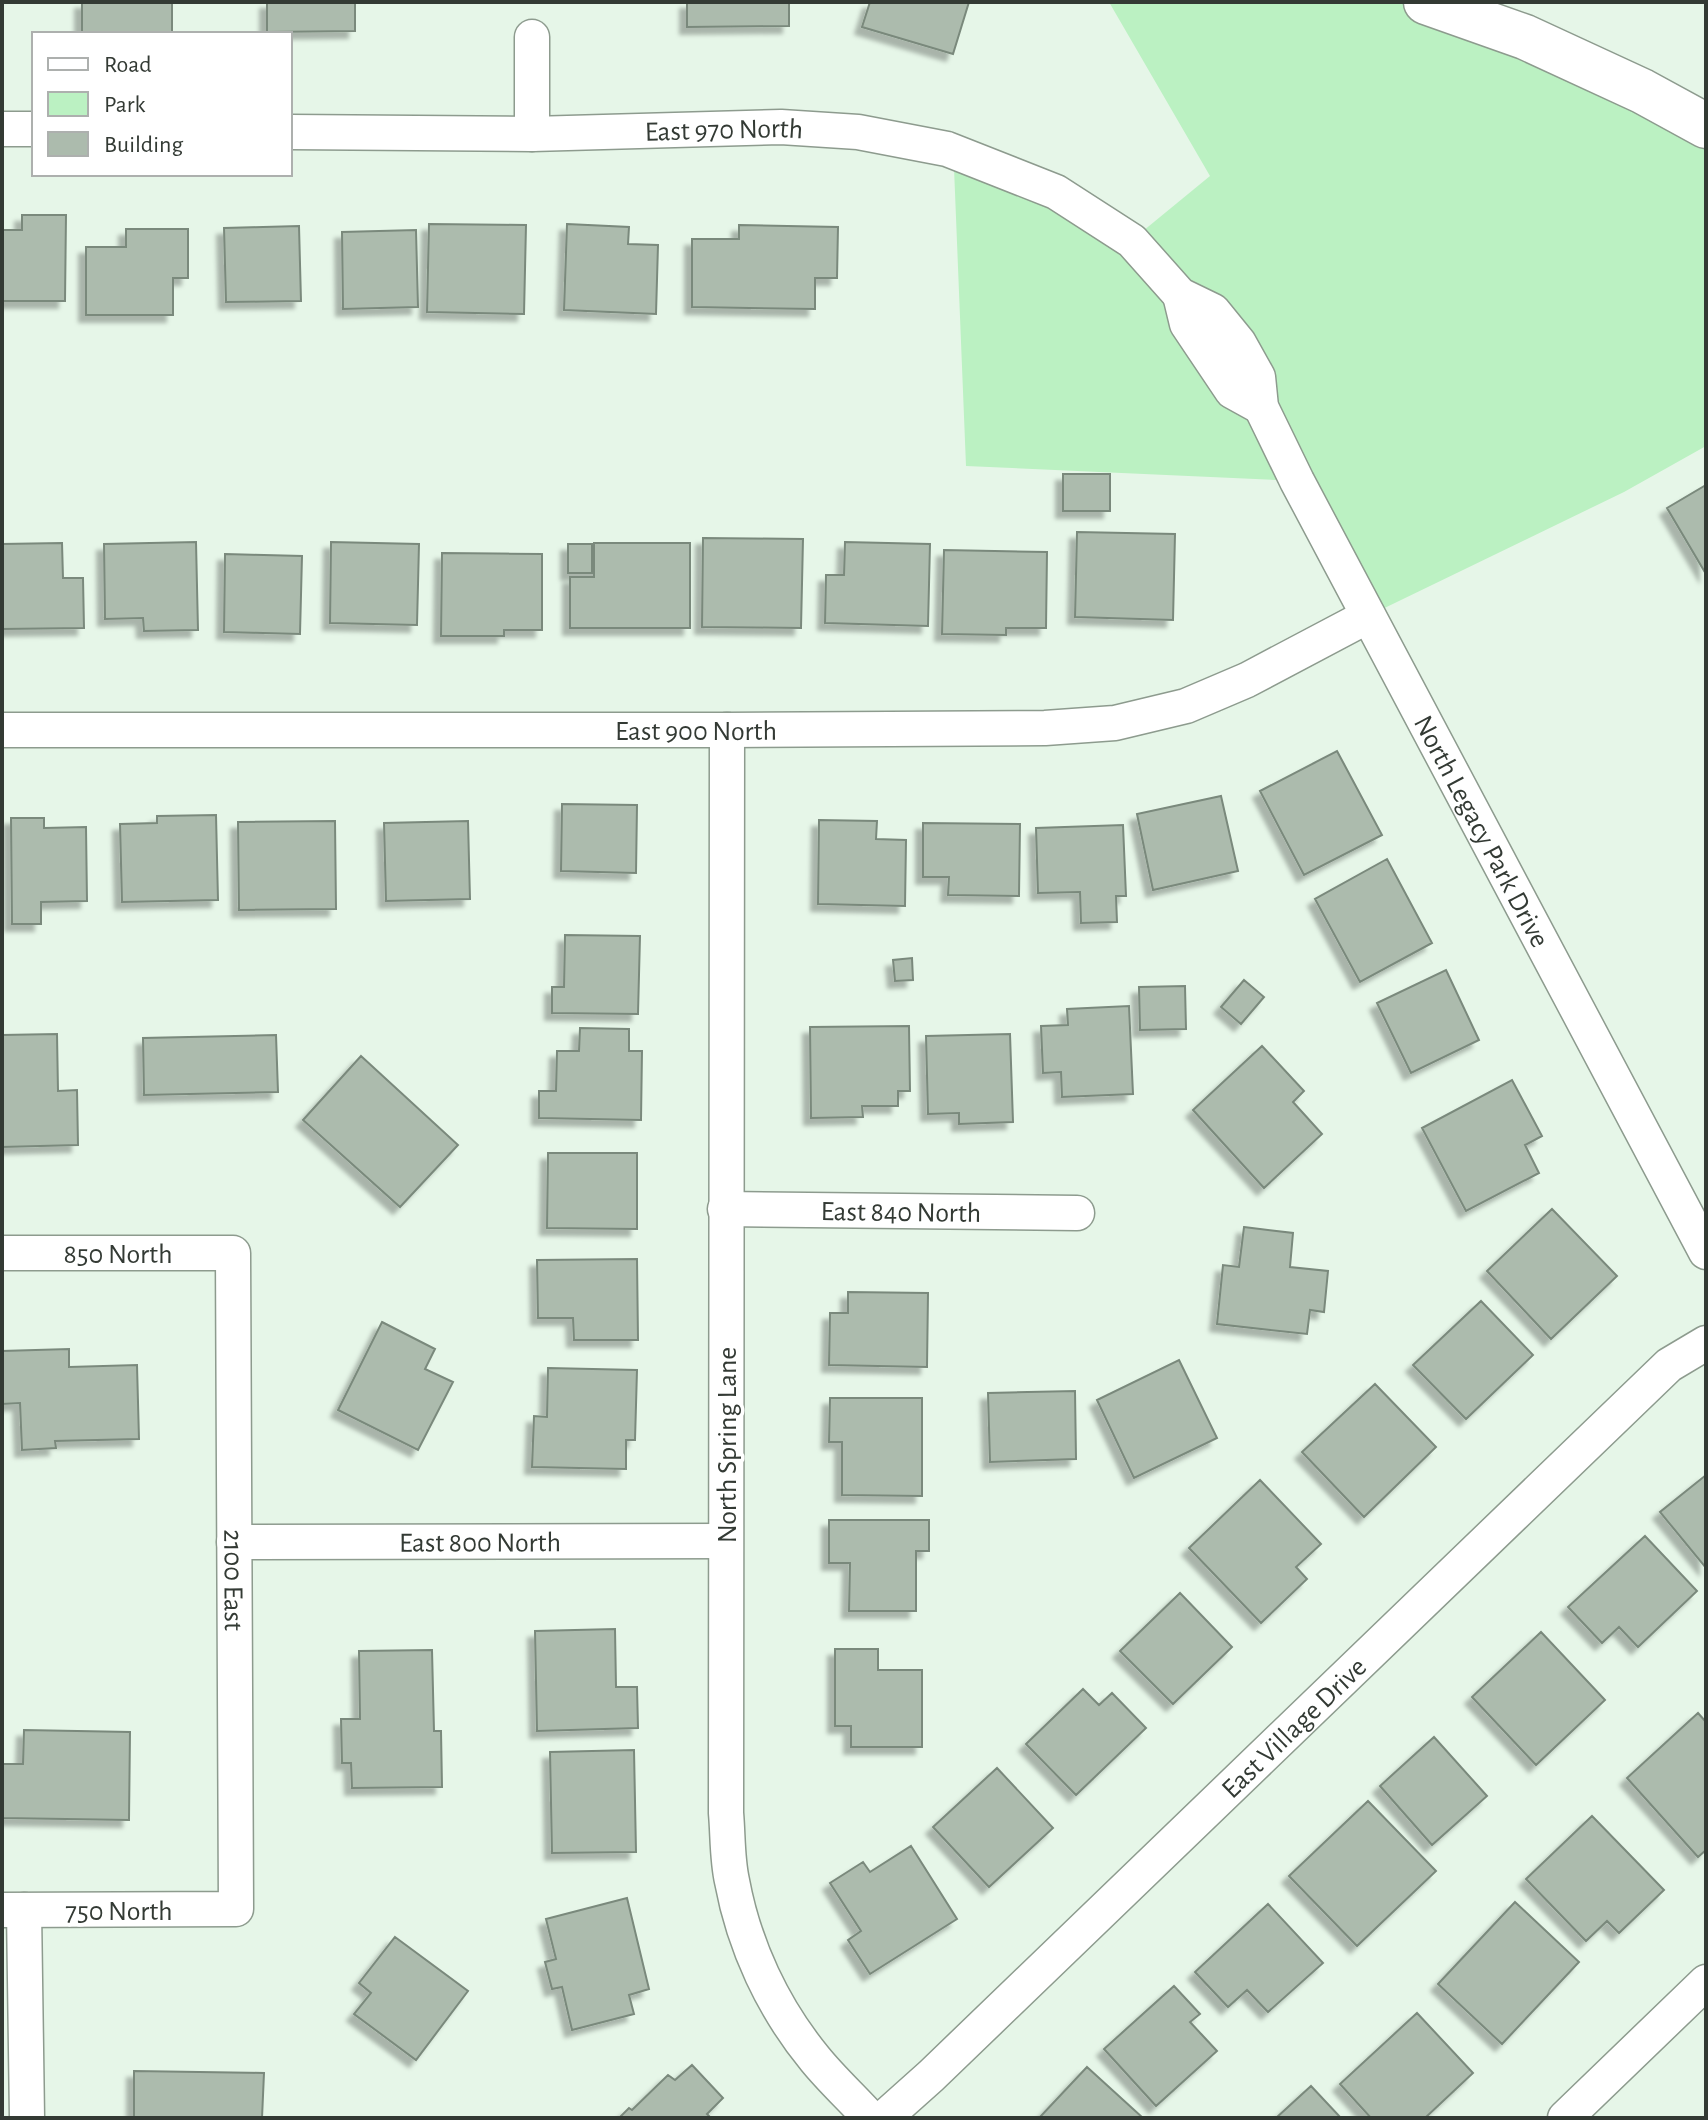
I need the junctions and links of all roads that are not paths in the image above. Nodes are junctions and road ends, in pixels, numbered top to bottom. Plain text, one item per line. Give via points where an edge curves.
1 (1426, 2) edge
2 (532, 37) dead end
3 (1706, 126) edge
4 (2, 129) edge
5 (32, 129) edge
6 (292, 132) edge
7 (532, 134) junction
8 (1132, 241) joint
9 (1368, 616) junction
10 (2, 730) edge
11 (727, 730) junction
12 (725, 1209) junction
13 (1077, 1213) dead end
14 (1706, 1252) edge
15 (2, 1253) edge
16 (233, 1253) joint
17 (1706, 1343) edge
18 (725, 1541) junction
19 (234, 1542) junction
20 (236, 1909) joint
21 (13, 1910) edge
22 (1706, 1982) edge
23 (27, 2118) edge
24 (870, 2118) edge
25 (884, 2118) edge
26 (1565, 2118) edge

1 - 3 street via 1525,37
2 - 7 street
4 - 5 street
6 - 7 street, East 970 North
7 - 8 street, East 970 North via 781,127 858,132 947,149 1056,192
8 - 9 street, North Legacy Park Drive via 1180,295 1187,324 1232,391 1261,407
9 - 11 street, East 900 North via 1186,706 1115,723
9 - 14 street, North Legacy Park Drive
10 - 11 street, East 900 North
11 - 12 street, North Spring Lane
12 - 13 street, East 840 North
12 - 18 street, North Spring Lane
15 - 16 street, 850 North
16 - 19 street, 2100 East
17 - 25 street, East Village Drive via 1669,1365
18 - 19 street, East 800 North
18 - 24 street, North Spring Lane via 726,1813 731,1878 743,1929 783,2014 815,2059
19 - 20 street, 2100 East
20 - 21 street, 750 North
21 - 23 street
22 - 26 street

